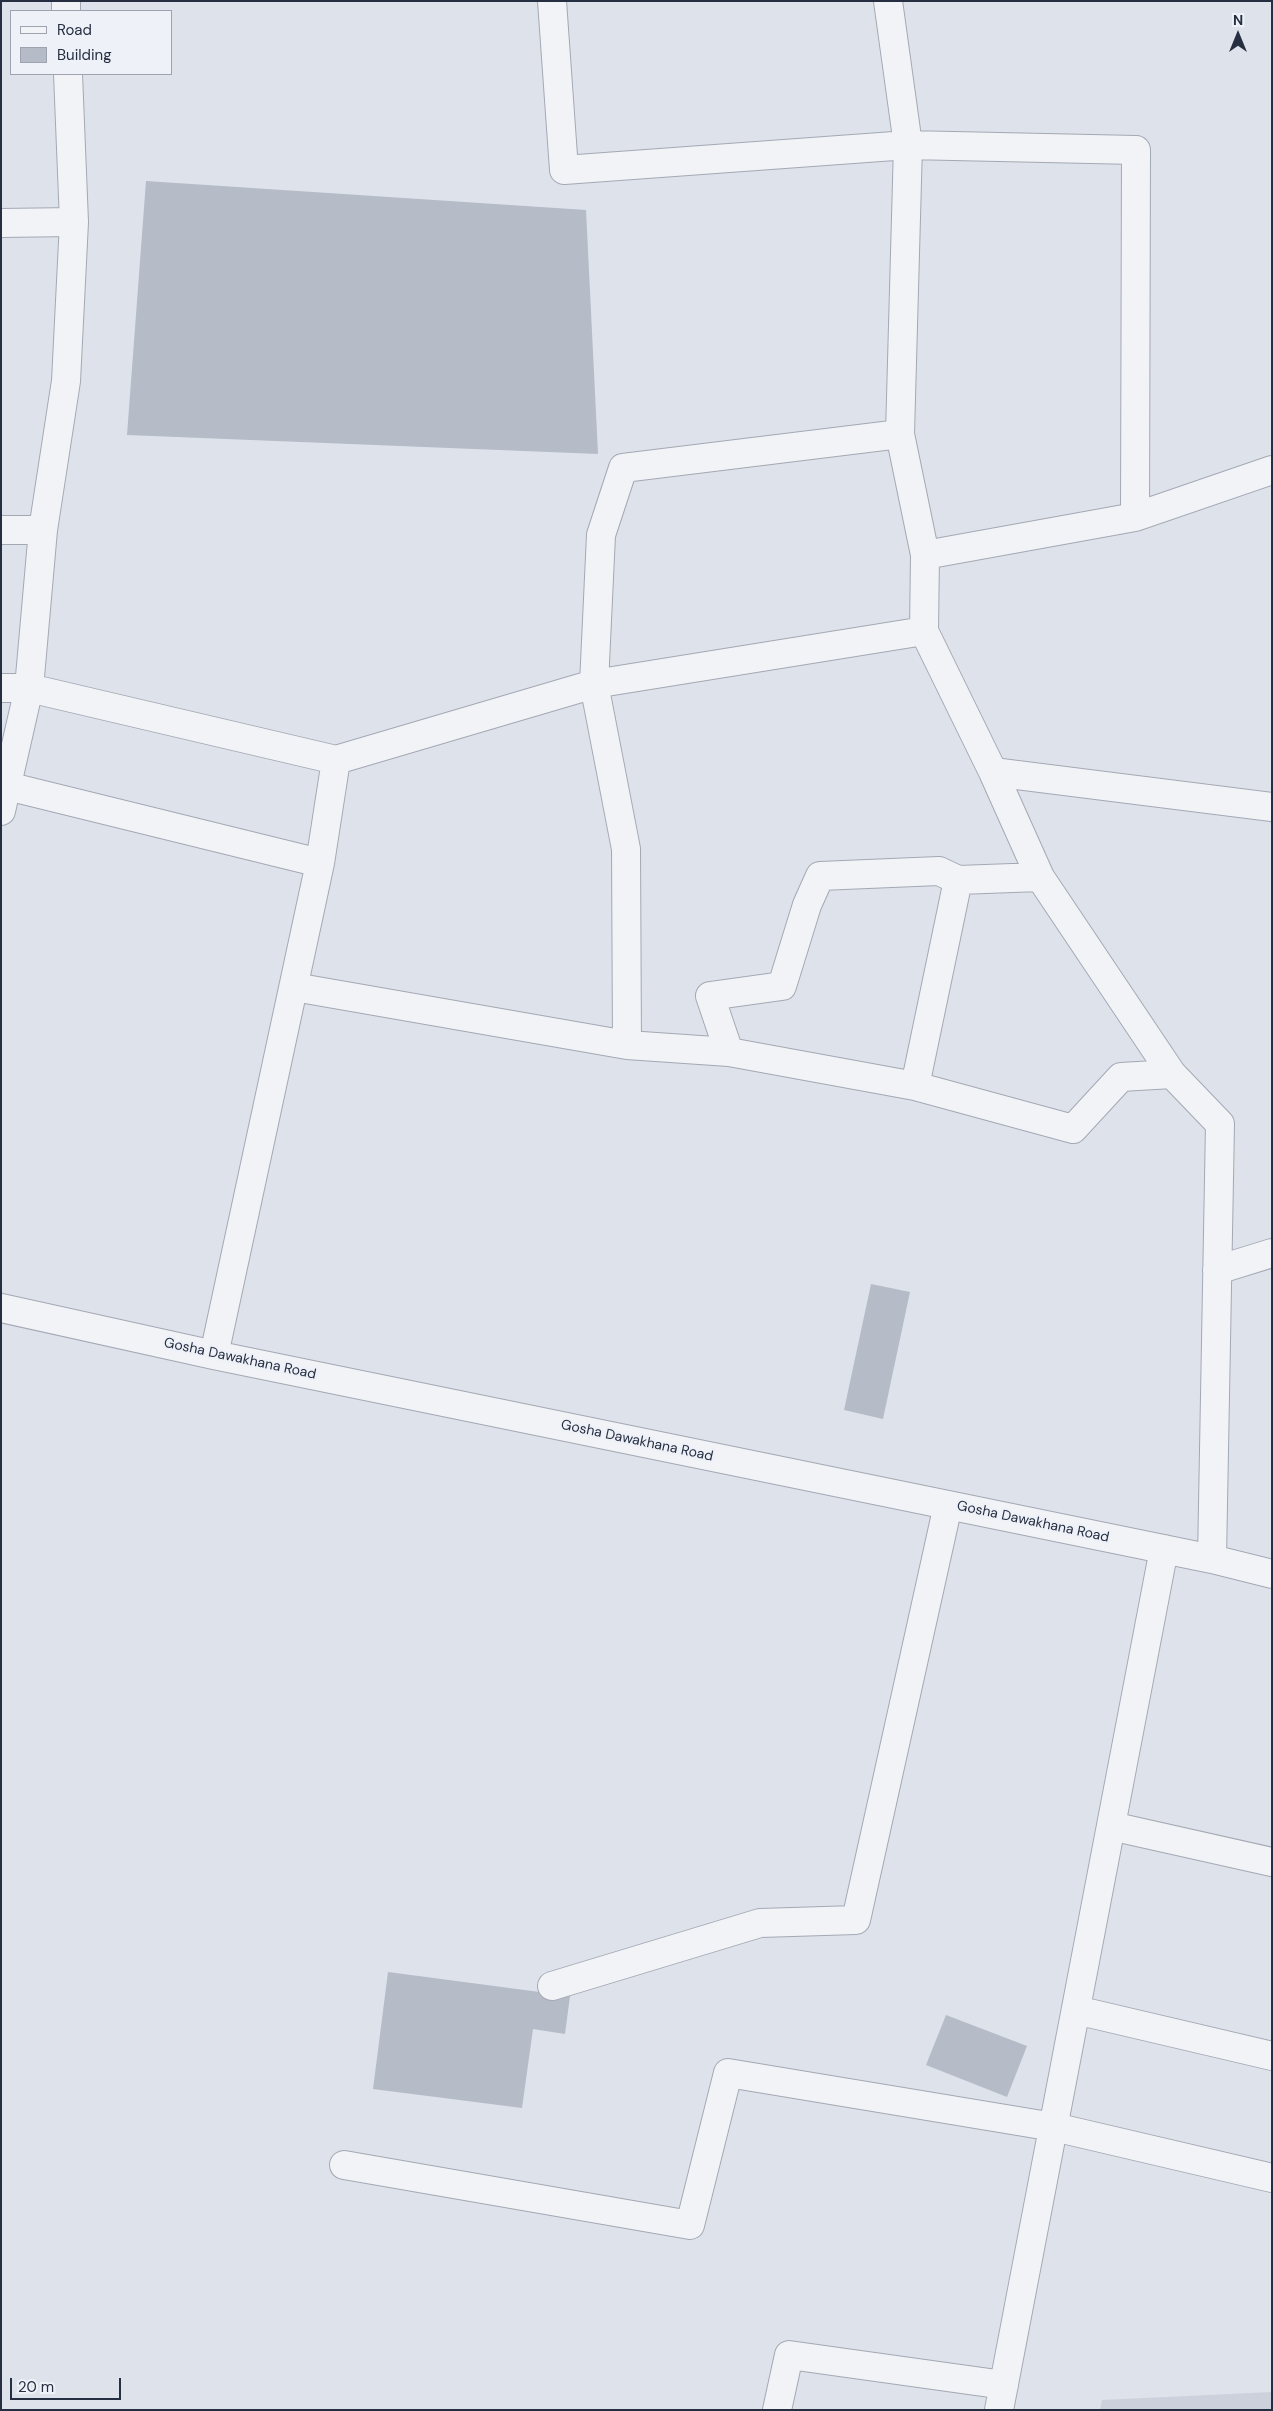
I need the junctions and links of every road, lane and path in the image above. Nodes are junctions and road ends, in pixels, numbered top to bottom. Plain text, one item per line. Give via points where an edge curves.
1 (552, 1) edge
2 (888, 1) edge
3 (68, 75) edge
4 (908, 145) junction
5 (74, 222) junction
6 (1, 223) edge
7 (900, 434) junction
8 (1272, 470) edge
9 (1135, 517) junction
10 (1, 530) edge
11 (43, 530) junction
12 (925, 556) junction
13 (924, 631) junction
14 (594, 684) junction
15 (1, 688) edge
16 (29, 688) junction
17 (336, 760) junction
18 (993, 772) junction
19 (4, 799) edge
20 (1272, 807) edge
21 (320, 863) junction
22 (1040, 878) junction
23 (958, 880) junction
24 (294, 987) junction
25 (627, 1045) junction
26 (729, 1052) junction
27 (1172, 1074) junction
28 (915, 1086) junction
29 (1272, 1253) edge
30 (1218, 1270) junction
31 (1, 1308) edge
32 (214, 1355) junction
33 (948, 1505) junction
34 (1164, 1549) junction
35 (1212, 1559) junction
36 (1272, 1574) edge
37 (1111, 1826) junction
38 (1272, 1862) edge
39 (552, 1986) dead end
40 (1076, 2010) junction
41 (1272, 2056) edge
42 (1054, 2127) junction
43 (344, 2165) dead end
44 (1272, 2178) edge
45 (1002, 2398) edge
46 (777, 2410) edge

1 - 4 street via 564,170
2 - 4 street
3 - 5 street
4 - 7 street
4 - 9 street via 1136,150
5 - 6 street
5 - 11 street via 66,381
7 - 12 street
7 - 14 street via 623,468 601,534
8 - 9 street
9 - 12 street
10 - 11 street
11 - 16 street
12 - 13 street
13 - 14 street
13 - 18 street
14 - 17 street
14 - 25 street via 626,849
15 - 16 street
16 - 17 street
16 - 19 street
17 - 21 street
18 - 20 street
18 - 22 street
19 - 21 street
21 - 24 street
22 - 23 street
22 - 27 street
23 - 26 street via 939,871 820,876 807,905 782,986 710,996
23 - 28 street
24 - 25 street
24 - 32 street
25 - 26 street
26 - 28 street
27 - 28 street via 1122,1077 1073,1129
27 - 30 street via 1220,1124
29 - 30 street
30 - 35 street
31 - 32 street, Gosha Dawakhana Road
32 - 33 street, Gosha Dawakhana Road
33 - 34 street, Gosha Dawakhana Road
33 - 39 street via 856,1920 760,1923
34 - 35 street, Gosha Dawakhana Road
34 - 37 street
35 - 36 street, Gosha Dawakhana Road
37 - 38 street
37 - 40 street
40 - 41 street
40 - 42 street
42 - 43 street via 728,2073 690,2225
42 - 44 street
42 - 45 street
45 - 46 street via 789,2355

